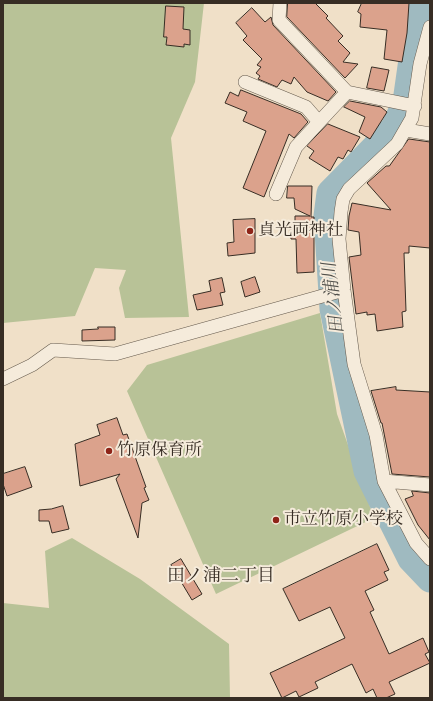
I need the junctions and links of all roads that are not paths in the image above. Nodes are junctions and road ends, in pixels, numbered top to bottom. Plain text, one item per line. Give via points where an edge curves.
1 (280, 3) edge
2 (430, 28) edge
3 (245, 82) dead end
4 (347, 92) junction
5 (415, 106) junction
6 (319, 122) junction
7 (406, 130) junction
8 (430, 134) edge
9 (276, 194) dead end
10 (336, 292) junction
11 (3, 379) edge
12 (384, 481) junction
13 (430, 485) edge
14 (430, 559) edge

1 - 4 street via 279,20
2 - 5 street via 420,64
3 - 6 street via 306,107
4 - 5 street
4 - 6 street
5 - 7 street
6 - 9 street via 296,147
7 - 8 street
7 - 10 street via 397,144 359,178 343,199
10 - 11 street via 115,354 53,350 32,365
10 - 12 street via 354,364 376,435
12 - 13 street
12 - 14 street via 416,543

